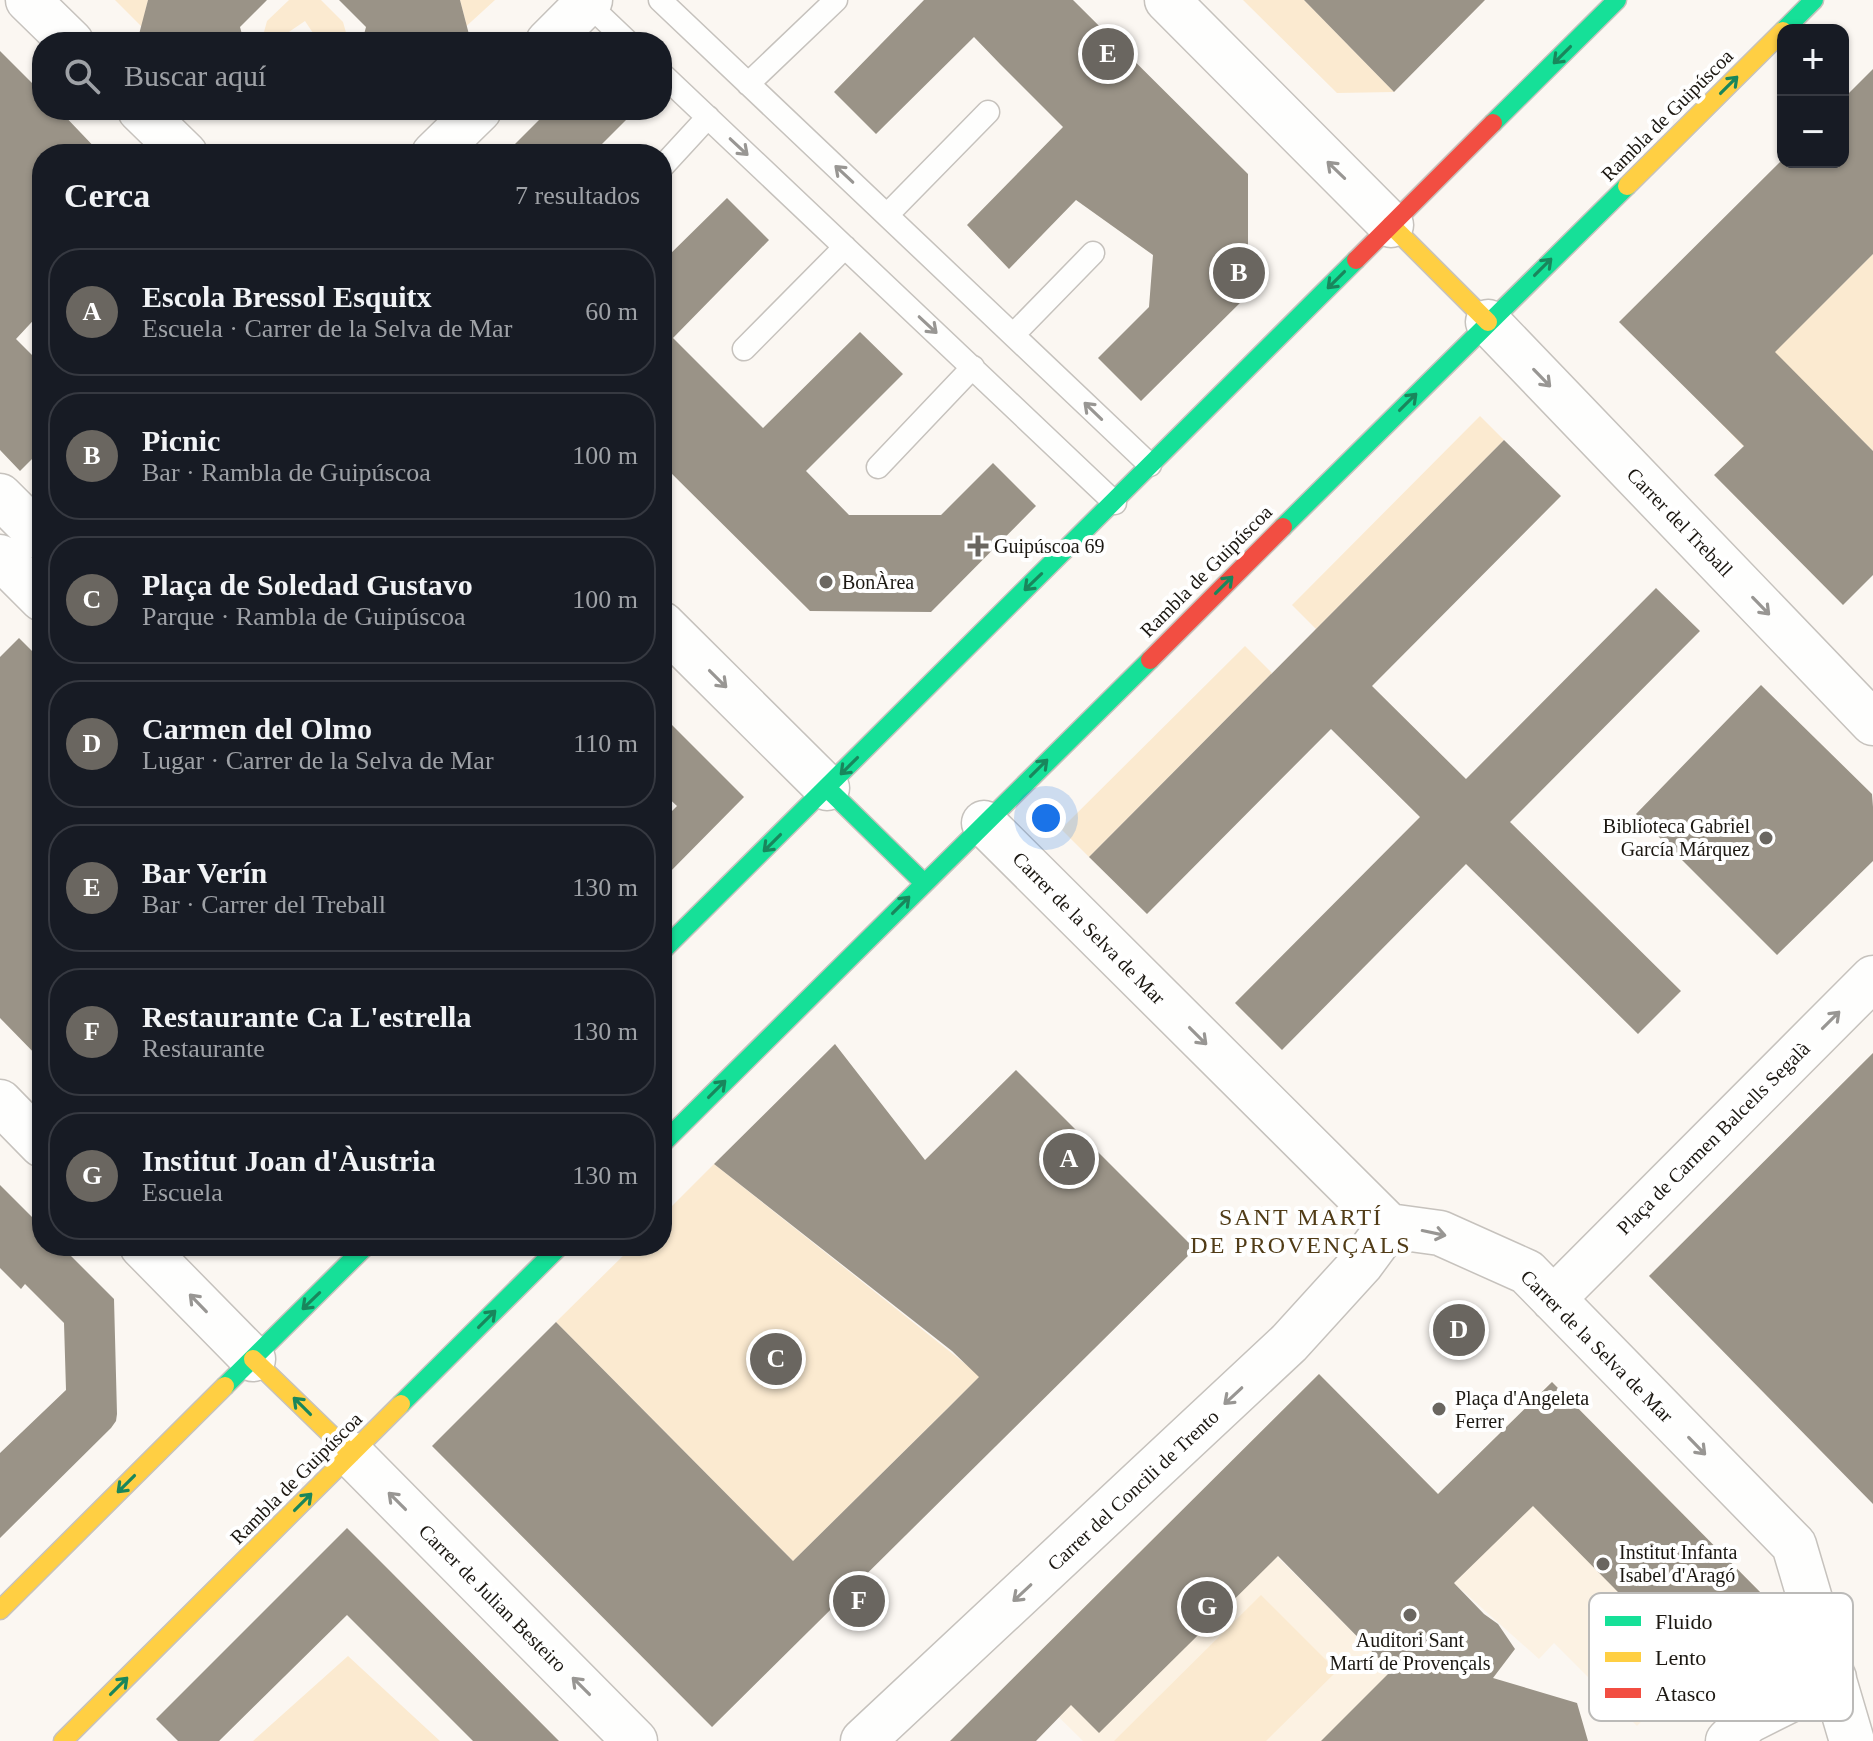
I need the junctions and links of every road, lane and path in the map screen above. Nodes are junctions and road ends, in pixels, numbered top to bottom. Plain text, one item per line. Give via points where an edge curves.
1 (28, 0) edge
2 (660, 0) edge
3 (836, 0) edge
4 (1167, 0) edge
5 (1617, 0) edge
6 (1814, 0) edge
7 (589, 1) edge
8 (1789, 24) edge
9 (61, 32) edge
10 (558, 32) edge
11 (618, 32) edge
12 (1777, 36) edge
13 (672, 83) edge
14 (748, 84) junction
15 (988, 112) dead end
16 (708, 117) junction
17 (150, 120) edge
18 (469, 120) edge
19 (175, 144) edge
20 (444, 144) edge
21 (672, 156) edge
22 (887, 215) junction
23 (1391, 225) junction
24 (845, 247) junction
25 (1093, 253) dead end
26 (1488, 322) junction
27 (1013, 335) junction
28 (744, 349) dead end
29 (973, 367) junction
30 (1150, 465) junction
31 (878, 467) dead end
32 (0, 496) edge
33 (1115, 503) junction
34 (23, 565) edge
35 (672, 634) edge
36 (1873, 723) edge
37 (827, 788) junction
38 (984, 823) junction
39 (924, 883) junction
40 (672, 941) edge
41 (1873, 978) edge
42 (0, 1102) edge
43 (672, 1134) edge
44 (32, 1135) edge
45 (1389, 1226) junction
46 (152, 1256) edge
47 (356, 1256) edge
48 (550, 1256) edge
49 (1553, 1299) junction
50 (253, 1359) junction
51 (351, 1454) junction
52 (1808, 1593) edge
53 (0, 1610) edge
54 (1748, 1721) edge
55 (1846, 1721) edge
56 (63, 1741) edge
57 (635, 1741) edge
58 (863, 1741) edge
59 (1728, 1741) edge
60 (1852, 1741) edge

1 - 9 street
2 - 14 lane
3 - 14 lane
23 -> 4 street
5 -> 23 street
6 - 8 street, Rambla de Guipúscoa
7 - 10 street
7 - 11 lane
26 -> 12 street, Rambla de Guipúscoa
13 - 16 lane
22 -> 14 lane
15 - 22 lane
16 - 21 lane
16 -> 24 lane
17 - 19 street
18 - 20 street
22 - 27 lane
23 - 26 street
23 -> 30 street
24 - 28 lane
24 -> 29 lane
25 - 27 lane
26 -> 36 street, Carrer del Treball
38 -> 26 street, Rambla de Guipúscoa
30 -> 27 lane
29 - 31 lane
29 - 33 lane
30 - 33 street
32 - 34 street
33 -> 37 street
35 -> 37 street
37 - 39 street
37 -> 40 street
38 - 39 street, Rambla de Guipúscoa
38 -> 45 street, Carrer de la Selva de Mar
43 -> 39 street, Rambla de Guipúscoa
49 -> 41 street, Plaça de Carmen Balcells Segalà
42 - 44 street
45 -> 49 street, Carrer de la Selva de Mar via 1440,1233 1527,1272
45 -> 58 street, Carrer del Concili de Trento via 1289,1343
50 -> 46 street
47 -> 50 street
51 -> 48 street, Rambla de Guipúscoa
49 -> 52 street, Carrer de la Selva de Mar via 1794,1545
51 -> 50 street
50 -> 53 street
56 -> 51 street, Rambla de Guipúscoa
57 -> 51 street, Carrer de Julian Besteiro
54 - 59 street
55 - 60 street, Carrer de la Selva de Mar

